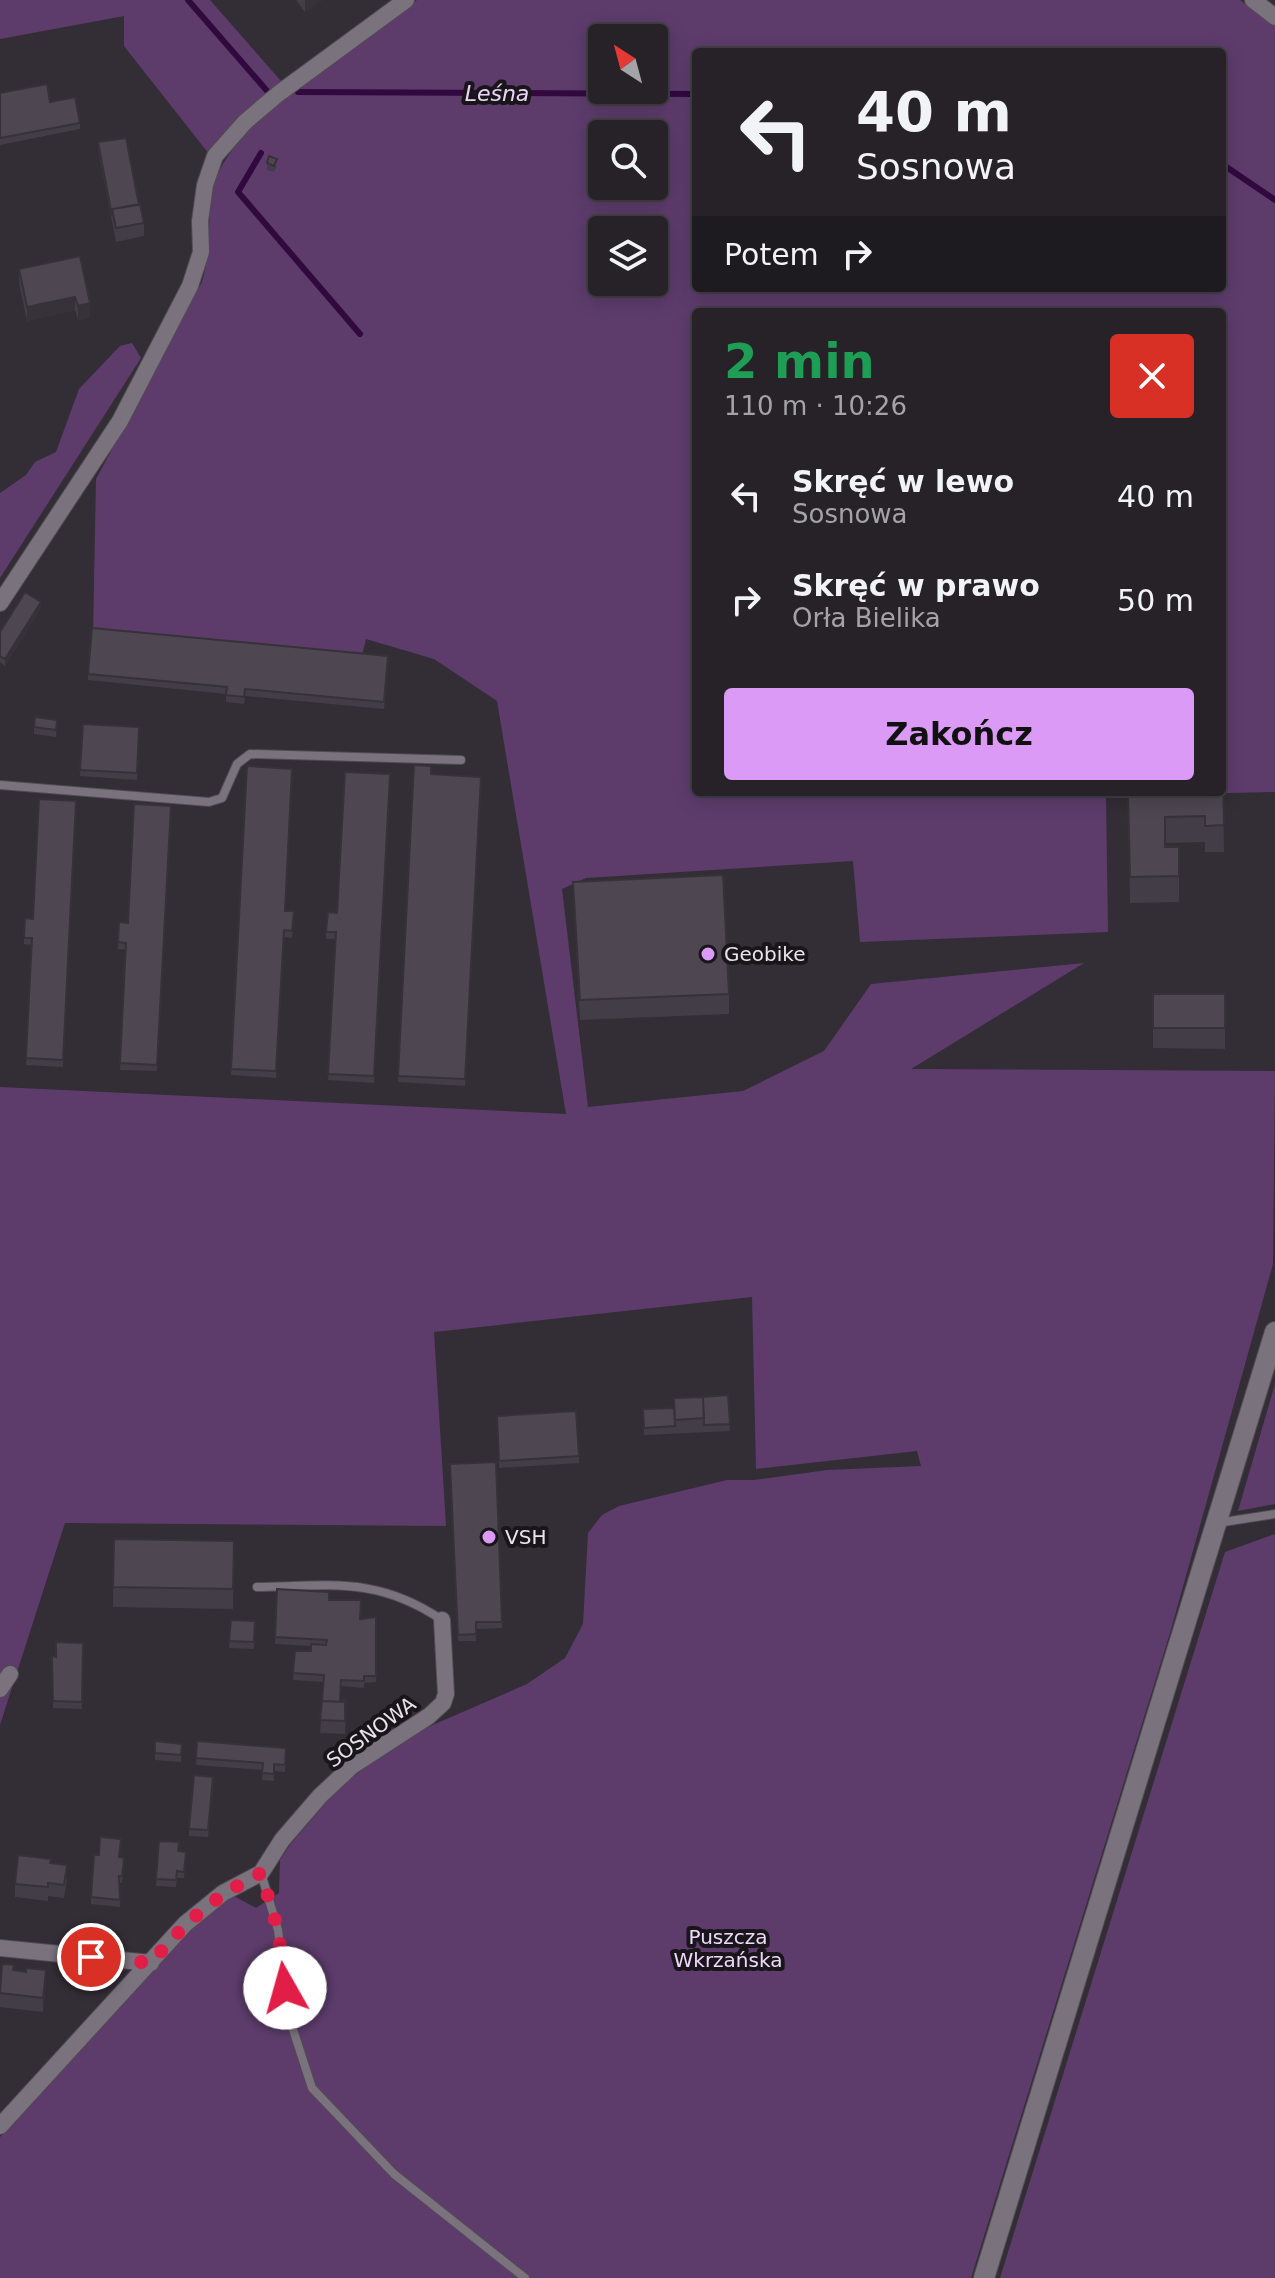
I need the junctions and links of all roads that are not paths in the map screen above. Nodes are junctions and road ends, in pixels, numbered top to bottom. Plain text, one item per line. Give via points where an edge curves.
1 (406, 0) edge
2 (1253, 0) edge
3 (1275, 17) edge
4 (0, 603) edge
5 (461, 760) dead end
6 (0, 785) edge
7 (1275, 1332) edge
8 (1275, 1514) edge
9 (1217, 1523) junction
10 (257, 1587) dead end
11 (442, 1620) joint
12 (10, 1674) dead end
13 (0, 1689) edge
14 (261, 1873) junction
15 (0, 1948) edge
16 (151, 1963) junction
17 (0, 2126) edge
18 (525, 2278) edge
19 (984, 2278) edge

1 - 4 street via 278,94 215,156 205,185 201,252 190,286 120,421
2 - 3 street
5 - 6 lane via 250,754 237,764 222,798 209,802
7 - 9 street
8 - 9 lane
9 - 19 street
10 - 11 lane via 360,1585 397,1595
11 - 14 street, SOSNOWA via 443,1703 352,1766 282,1840
12 - 13 street
14 - 16 street, SOSNOWA via 223,1893 185,1924
14 - 18 lane via 278,1930 289,2017 312,2088 394,2174
15 - 16 street
16 - 17 street, SOSNOWA

